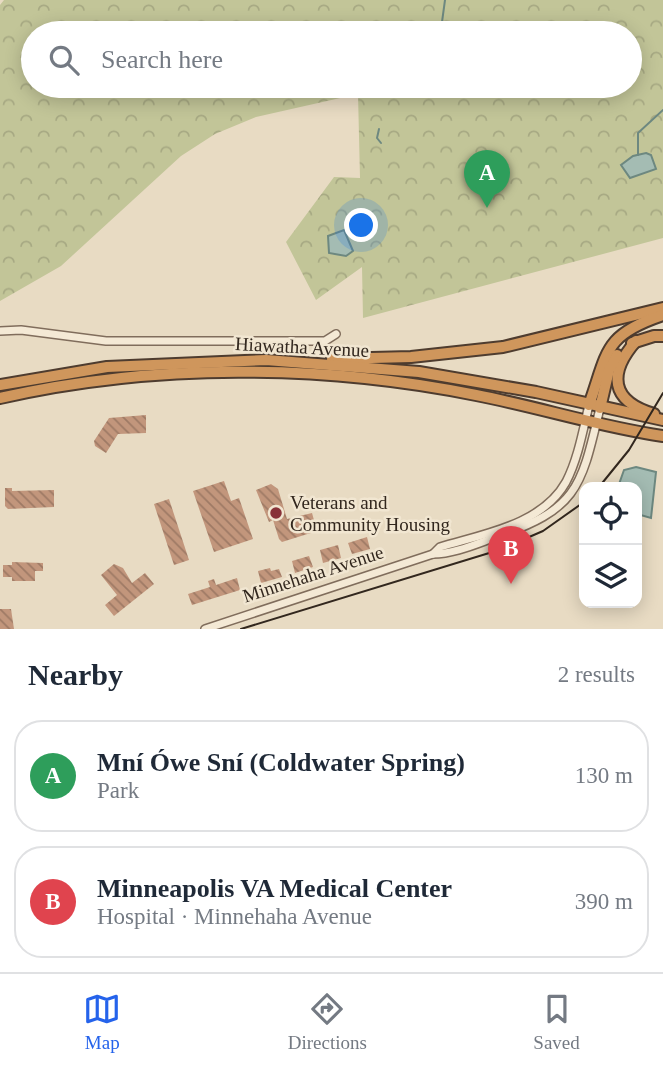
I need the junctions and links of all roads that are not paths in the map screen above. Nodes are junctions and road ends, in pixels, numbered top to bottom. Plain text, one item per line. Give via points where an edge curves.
1 (663, 308) edge
2 (663, 314) edge
3 (0, 331) edge
4 (336, 334) dead end
5 (663, 336) edge
6 (636, 341) junction
7 (266, 360) junction
8 (0, 385) edge
9 (0, 398) edge
10 (594, 407) junction
11 (663, 418) edge
12 (591, 421) junction
13 (663, 436) edge
14 (433, 554) junction
15 (205, 629) edge

1 - 7 highway via 503,347 453,354
2 - 10 highway via 621,334 607,350
3 - 4 street via 124,342 325,341
5 - 6 highway
6 - 10 highway via 625,346 613,363
6 - 11 highway via 617,371 619,390 632,405
7 - 8 highway, Hiawatha Avenue via 107,368
7 - 10 highway, Hiawatha Avenue via 419,372
9 - 12 highway, Hiawatha Avenue via 145,377 292,374 384,380 474,394
10 - 11 highway
10 - 12 street, Minnehaha Avenue
12 - 13 highway
12 - 14 street, Minnehaha Avenue via 567,480 539,512 440,547
12 - 14 street, Minnehaha Avenue via 583,472 557,510 532,524
14 - 15 street, Minnehaha Avenue

